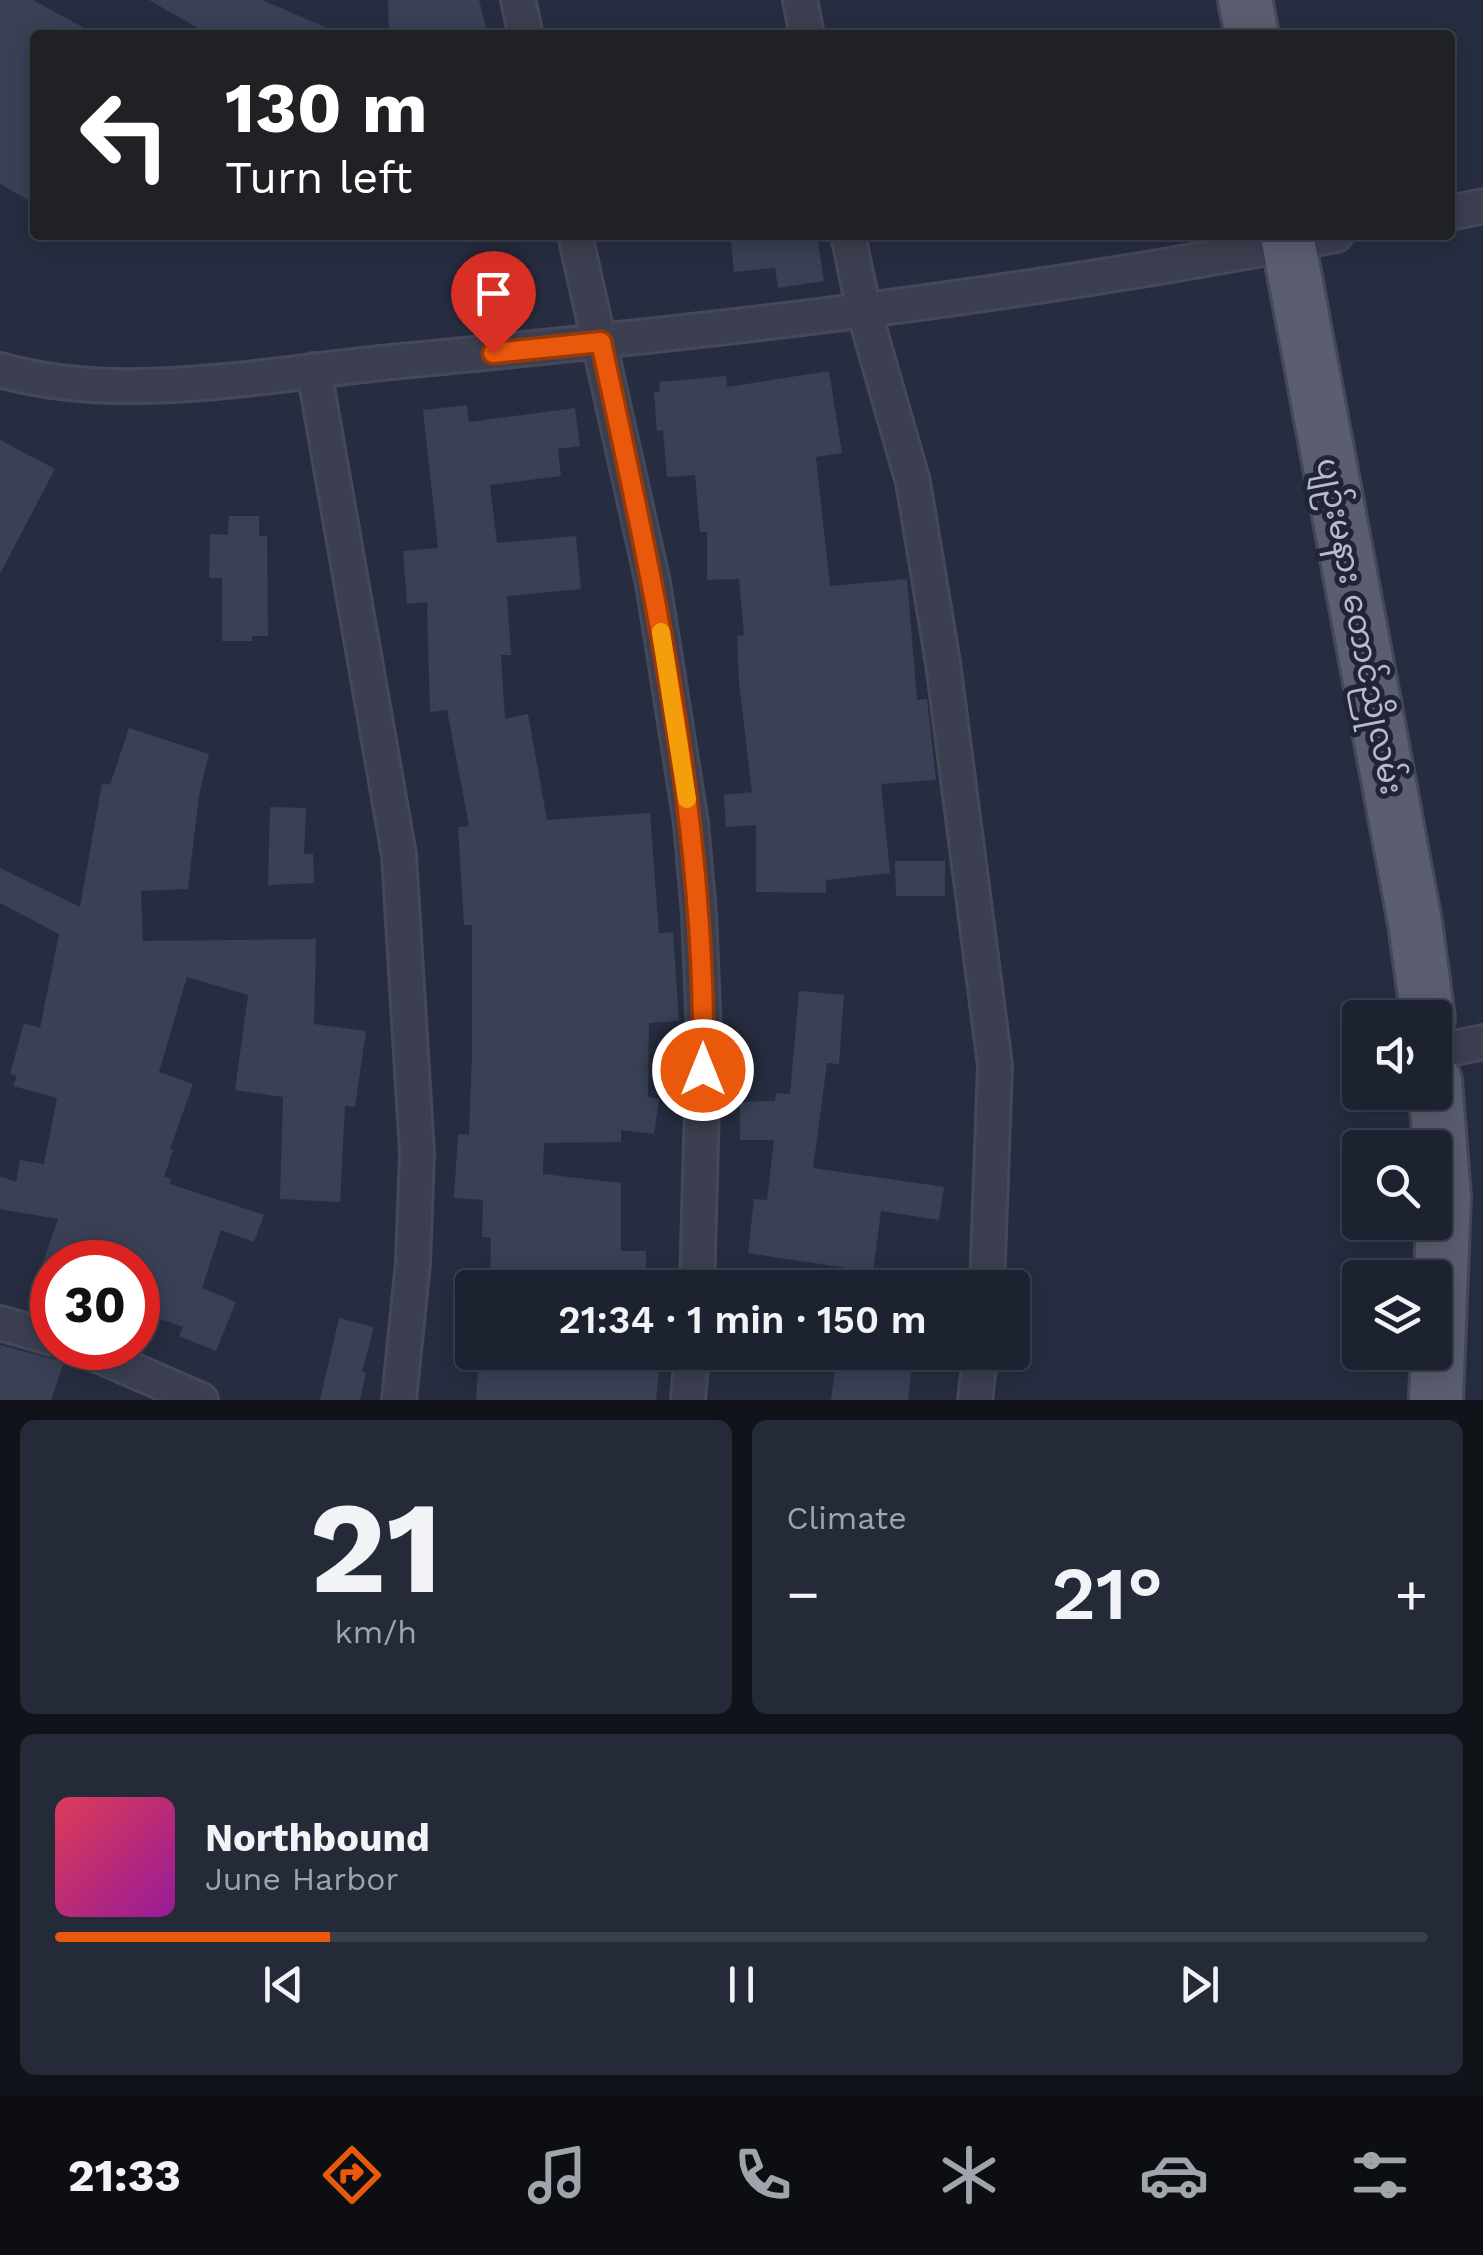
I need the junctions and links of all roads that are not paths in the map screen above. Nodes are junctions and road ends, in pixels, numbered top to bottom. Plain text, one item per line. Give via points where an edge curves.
1 (518, 0) edge
2 (800, 0) edge
3 (1246, 0) edge
4 (525, 30) edge
5 (806, 30) edge
6 (1251, 30) edge
7 (1483, 206) edge
8 (1455, 211) edge
9 (576, 240) edge
10 (849, 240) edge
11 (1292, 240) edge
12 (1304, 240) edge
13 (864, 311) junction
14 (601, 342) junction
15 (0, 370) edge
16 (314, 370) junction
17 (1426, 1000) edge
18 (1483, 1042) edge
19 (1452, 1048) edge
20 (1437, 1110) edge
21 (697, 1270) edge
22 (988, 1270) edge
23 (0, 1322) edge
24 (30, 1331) edge
25 (132, 1370) edge
26 (690, 1370) edge
27 (979, 1370) edge
28 (201, 1400) edge
29 (399, 1400) edge
30 (688, 1400) edge
31 (975, 1400) edge
32 (1436, 1400) edge

1 - 4 street
2 - 5 street
3 - 6 main road
7 - 8 street
9 - 14 street
10 - 13 street
11 - 13 street
12 - 17 main road, ပျဉ်းမနား တောင်ညိုလမ်း
13 - 14 street
13 - 22 street via 914,482 995,1065
14 - 16 street
14 - 21 street via 653,583 700,914
15 - 16 street via 60,384
16 - 29 street via 399,855 418,1153
18 - 19 street
20 - 32 main road via 1444,1197
23 - 24 street
25 - 28 street
26 - 30 street
27 - 31 street

